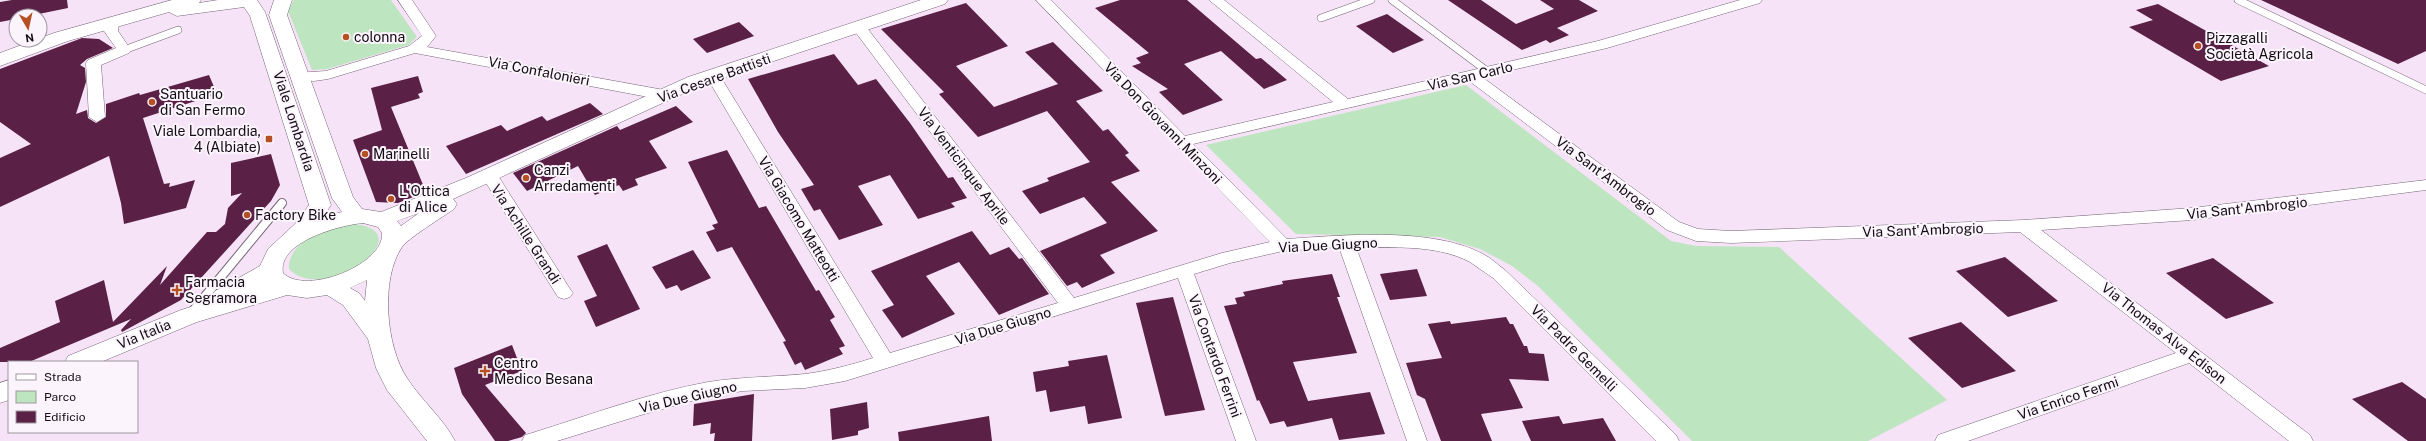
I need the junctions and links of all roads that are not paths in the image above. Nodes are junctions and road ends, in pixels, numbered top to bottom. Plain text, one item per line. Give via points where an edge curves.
1 (192, 0) edge
2 (271, 0) edge
3 (283, 0) edge
4 (405, 0) edge
5 (939, 0) edge
6 (1044, 0) edge
7 (1216, 0) edge
8 (1371, 0) edge
9 (1392, 0) edge
10 (1755, 0) edge
11 (2238, 0) edge
12 (242, 2) edge
13 (1321, 18) dead end
14 (114, 23) junction
15 (859, 27) junction
16 (178, 30) dead end
17 (414, 49) junction
18 (124, 50) junction
19 (0, 60) edge
20 (1487, 71) junction
21 (1470, 75) junction
22 (300, 76) junction
23 (712, 76) junction
24 (2426, 90) edge
25 (664, 95) junction
26 (1345, 104) junction
27 (97, 117) dead end
28 (1181, 142) junction
29 (481, 179) junction
30 (2426, 185) edge
31 (282, 203) dead end
32 (356, 216) junction
33 (380, 220) junction
34 (2024, 226) junction
35 (296, 236) junction
36 (1345, 241) junction
37 (1284, 245) junction
38 (390, 248) junction
39 (1476, 258) joint
40 (271, 270) junction
41 (1184, 270) junction
42 (330, 286) junction
43 (286, 287) junction
44 (564, 293) dead end
45 (1070, 306) junction
46 (189, 316) junction
47 (377, 334) junction
48 (2191, 355) junction
49 (79, 361) edge
50 (886, 362) junction
51 (1949, 440) edge
52 (442, 441) edge
53 (532, 441) edge
54 (1246, 441) edge
55 (1417, 441) edge
56 (1669, 441) edge
57 (2303, 441) edge

1 - 14 main road
2 - 12 main road
3 - 22 main road, Viale Lombardia via 278,15
4 - 17 street via 428,36
5 - 15 main road, Via Cesare Battisti
6 - 28 street, Via Don Giovanni Minzoni
7 - 26 street
8 - 13 lane
9 - 20 lane
10 - 20 street, Via San Carlo via 1602,45
11 - 24 lane
12 - 14 main road via 193,8
12 - 35 main road, Viale Lombardia via 259,16 318,195 320,205
14 - 18 street via 111,31
14 - 19 main road via 48,41
15 - 23 main road, Via Cesare Battisti
15 - 45 street, Via Venticinque Aprile
16 - 18 lane
17 - 22 street via 328,74
17 - 25 street, Via Confalonieri
18 - 27 street via 93,63
20 - 21 street, Via San Carlo
21 - 26 street, Via San Carlo
21 - 34 street, Via Sant'Ambrogio via 1673,226 1696,235 1774,236
22 - 32 main road, Viale Lombardia via 343,198
23 - 25 main road, Via Cesare Battisti
23 - 50 street, Via Giacomo Matteotti
25 - 29 main road, Via Cesare Battisti
26 - 28 street, Via San Carlo
28 - 37 street, Via Don Giovanni Minzoni
29 - 33 main road, Via Cesare Battisti
29 - 38 main road, Via Cesare Battisti
29 - 44 street, Via Achille Grandi
30 - 34 street, Via Sant'Ambrogio via 2192,214
31 - 46 lane
32 - 33 main road, Viale Lombardia
32 - 35 main road, Viale Lombardia via 321,223
33 - 38 main road via 387,223 394,232
34 - 48 street, Via Thomas Alva Edison
35 - 40 main road, Viale Lombardia via 274,257
36 - 37 street, Via Due Giugno
36 - 39 street, Via Due Giugno via 1420,243 1447,247
36 - 55 street
37 - 41 street, Via Due Giugno
38 - 42 main road via 362,274
38 - 47 main road via 376,287
39 - 56 street, Via Padre Gemelli via 1499,274
40 - 43 main road via 275,280
40 - 46 main road, Via Italia
41 - 45 street, Via Due Giugno
41 - 54 street, Via Contardo Ferrini
42 - 43 main road via 301,290
42 - 47 main road via 351,299
43 - 46 main road, Via Italia
45 - 50 street, Via Due Giugno
46 - 49 main road, Via Italia
47 - 52 main road via 383,358 394,382
48 - 51 street, Via Enrico Fermi
48 - 57 street, Via Thomas Alva Edison
50 - 53 street, Via Due Giugno via 845,374 805,381 743,384 706,390

